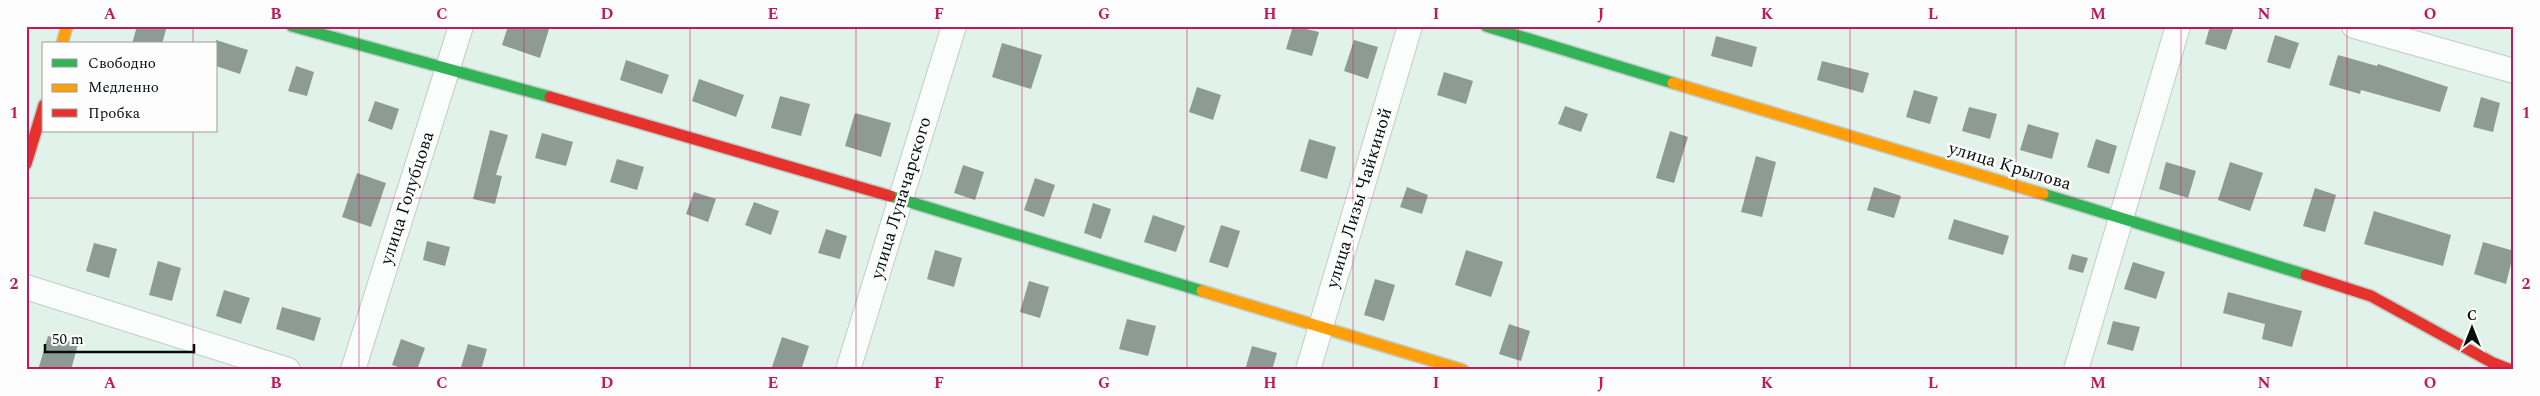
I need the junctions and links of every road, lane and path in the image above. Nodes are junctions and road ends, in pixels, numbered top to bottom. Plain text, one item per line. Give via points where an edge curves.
1 (67, 26) edge
2 (292, 26) edge
3 (461, 26) edge
4 (954, 26) edge
5 (1410, 26) edge
6 (1486, 26) edge
7 (2178, 26) edge
8 (2354, 26) edge
9 (63, 42) edge
10 (448, 68) junction
11 (2514, 71) edge
12 (42, 112) edge
13 (26, 164) edge
14 (900, 200) junction
15 (2122, 218) junction
16 (26, 286) edge
17 (1320, 329) junction
18 (288, 370) edge
19 (353, 370) edge
20 (848, 370) edge
21 (1308, 370) edge
22 (1463, 370) edge
23 (2076, 370) edge
24 (2511, 370) edge

1 - 9 street
2 - 10 street
3 - 10 street, улица Голубцова
4 - 14 street, улица Луначарского
5 - 17 street, улица Лизы Чайкиной
6 - 15 street, улица Крылова
7 - 15 street
8 - 11 street
10 - 14 street
10 - 19 street, улица Голубцова
12 - 13 street
14 - 17 street
14 - 20 street, улица Луначарского
15 - 23 street
15 - 24 street, улица Крылова via 2371,296
16 - 18 street
17 - 21 street, улица Лизы Чайкиной
17 - 22 street

